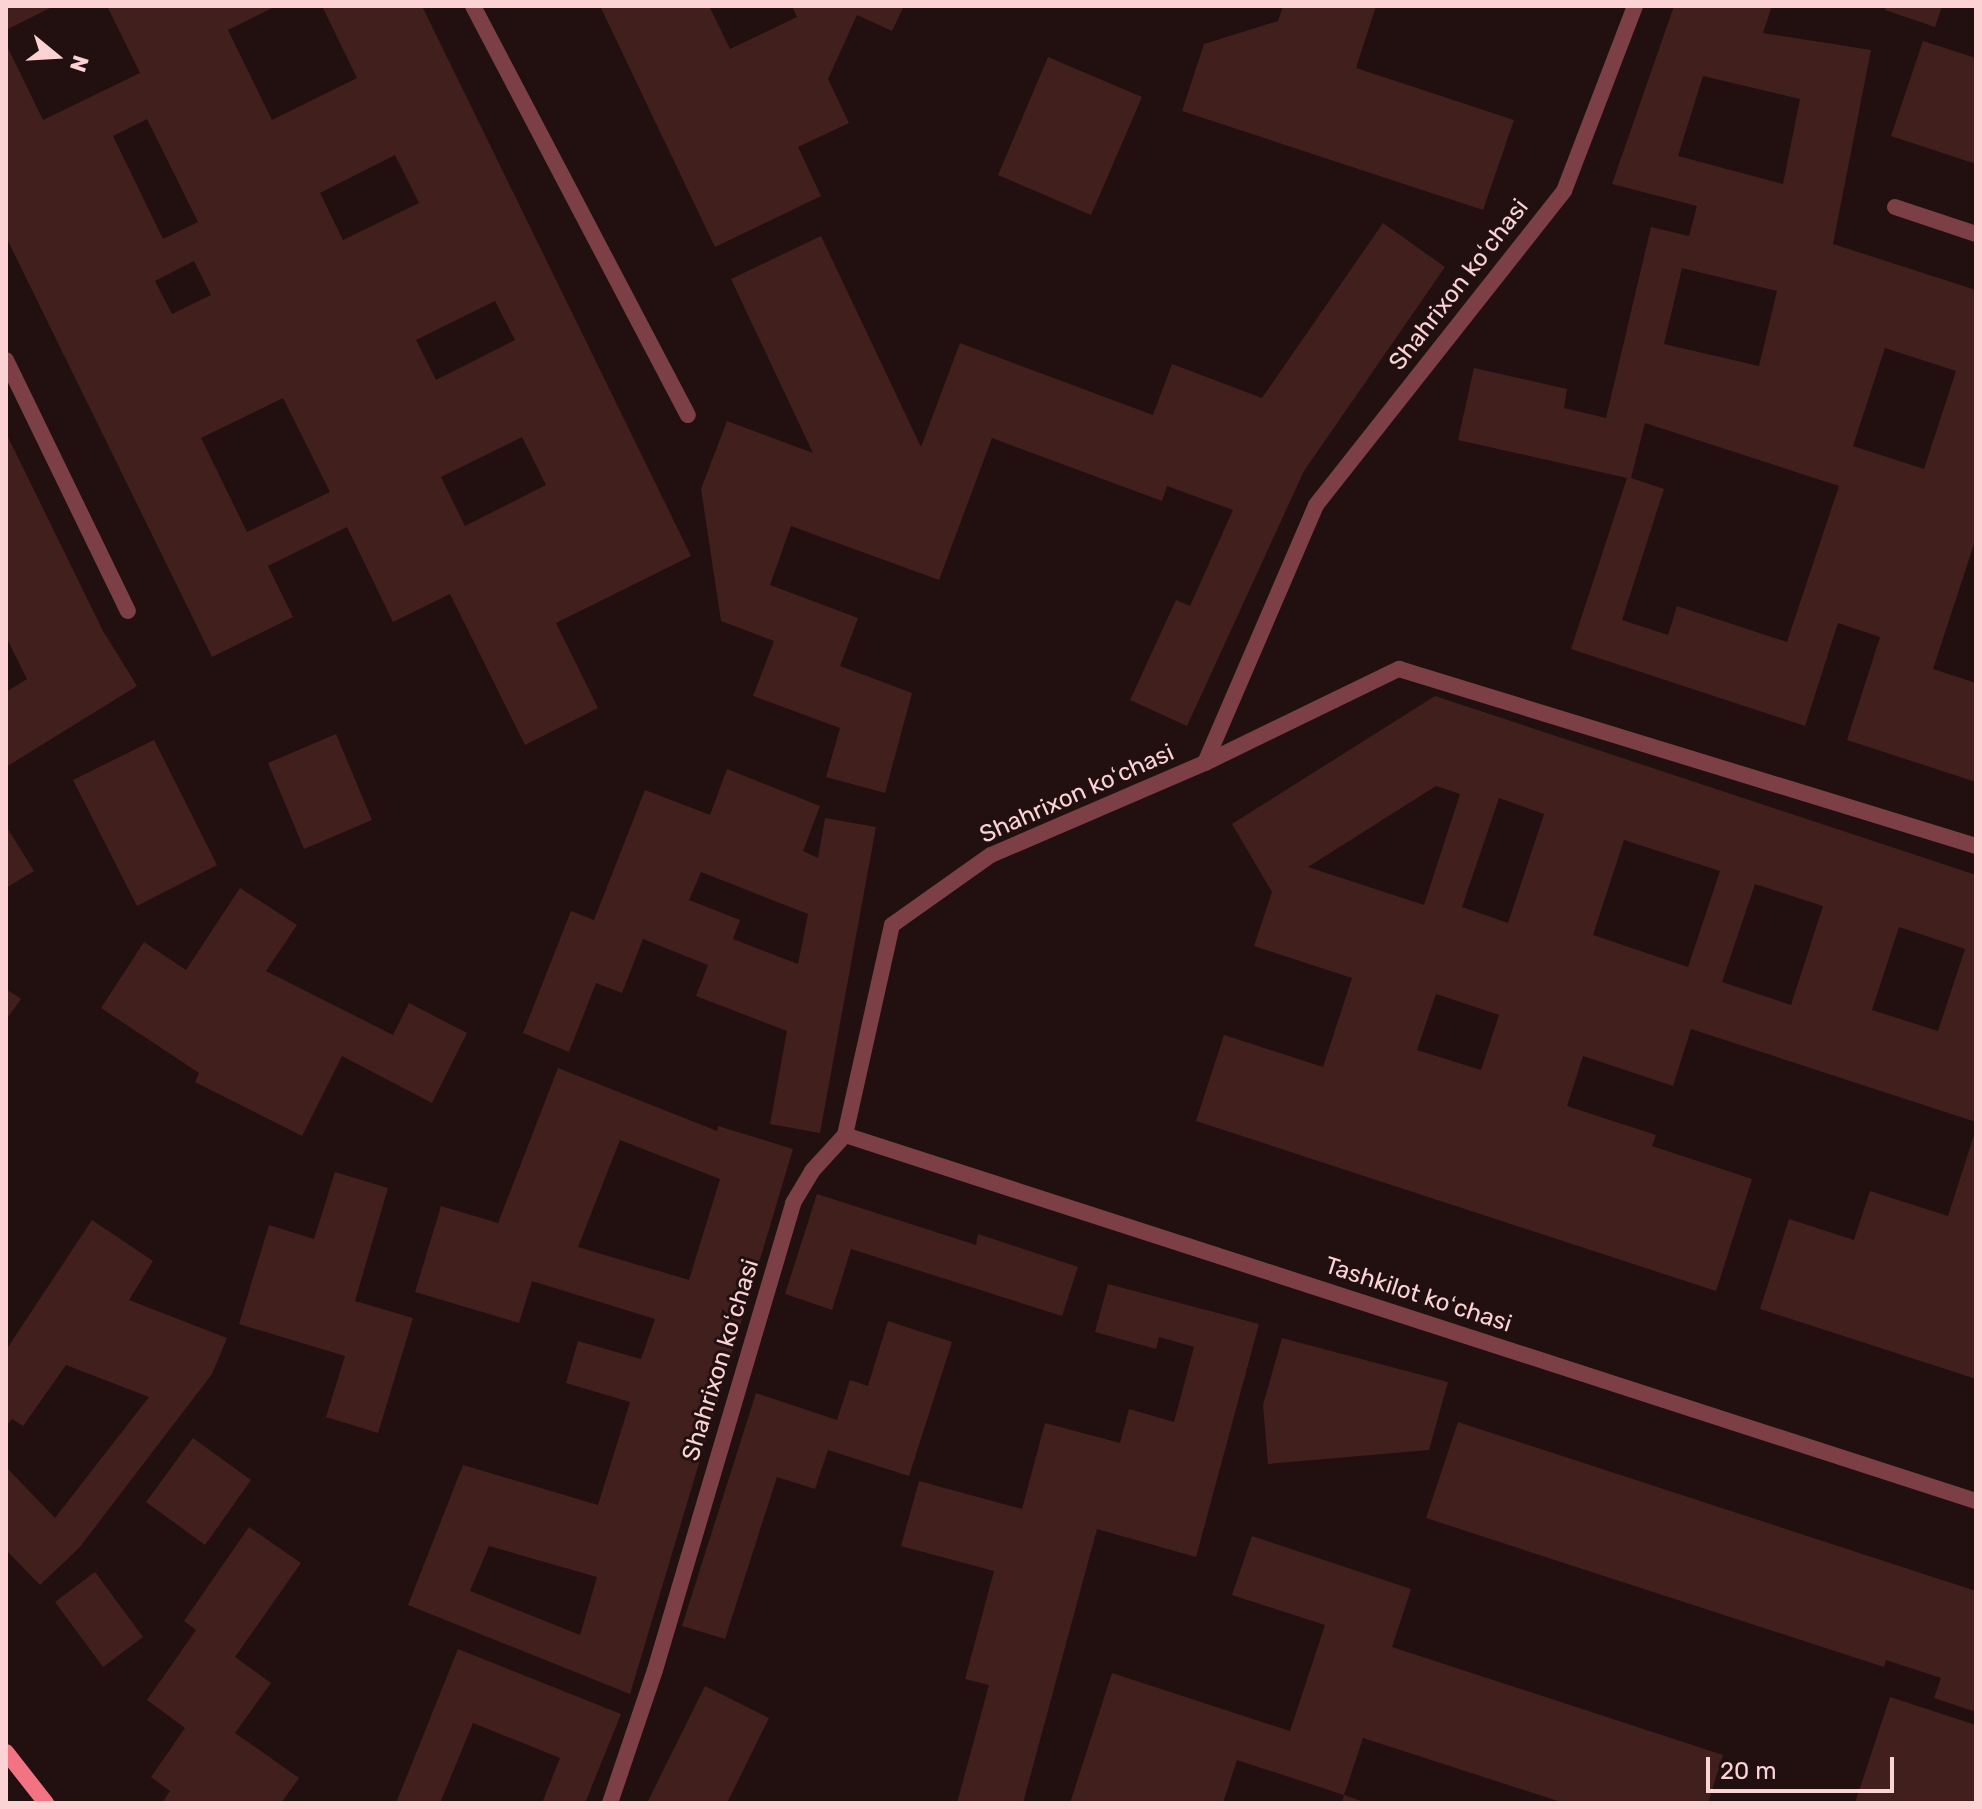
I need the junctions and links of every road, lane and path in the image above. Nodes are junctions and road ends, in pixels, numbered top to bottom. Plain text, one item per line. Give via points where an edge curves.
1 (473, 6) edge
2 (1635, 6) edge
3 (1895, 207) dead end
4 (1976, 234) edge
5 (6, 360) edge
6 (688, 415) dead end
7 (128, 611) dead end
8 (1205, 763) junction
9 (1976, 846) edge
10 (845, 1135) junction
11 (1976, 1501) edge
12 (6, 1752) edge
13 (46, 1803) edge
14 (610, 1803) edge

1 - 6 street
2 - 8 street, Shahrixon koʻchasi via 1564,191 1316,505
3 - 4 street
5 - 7 street
8 - 9 street via 1399,669
8 - 10 street, Shahrixon koʻchasi via 991,855 892,925
10 - 11 street, Tashkilot koʻchasi
10 - 14 street, Shahrixon koʻchasi via 812,1171 793,1203 655,1670
12 - 13 street

